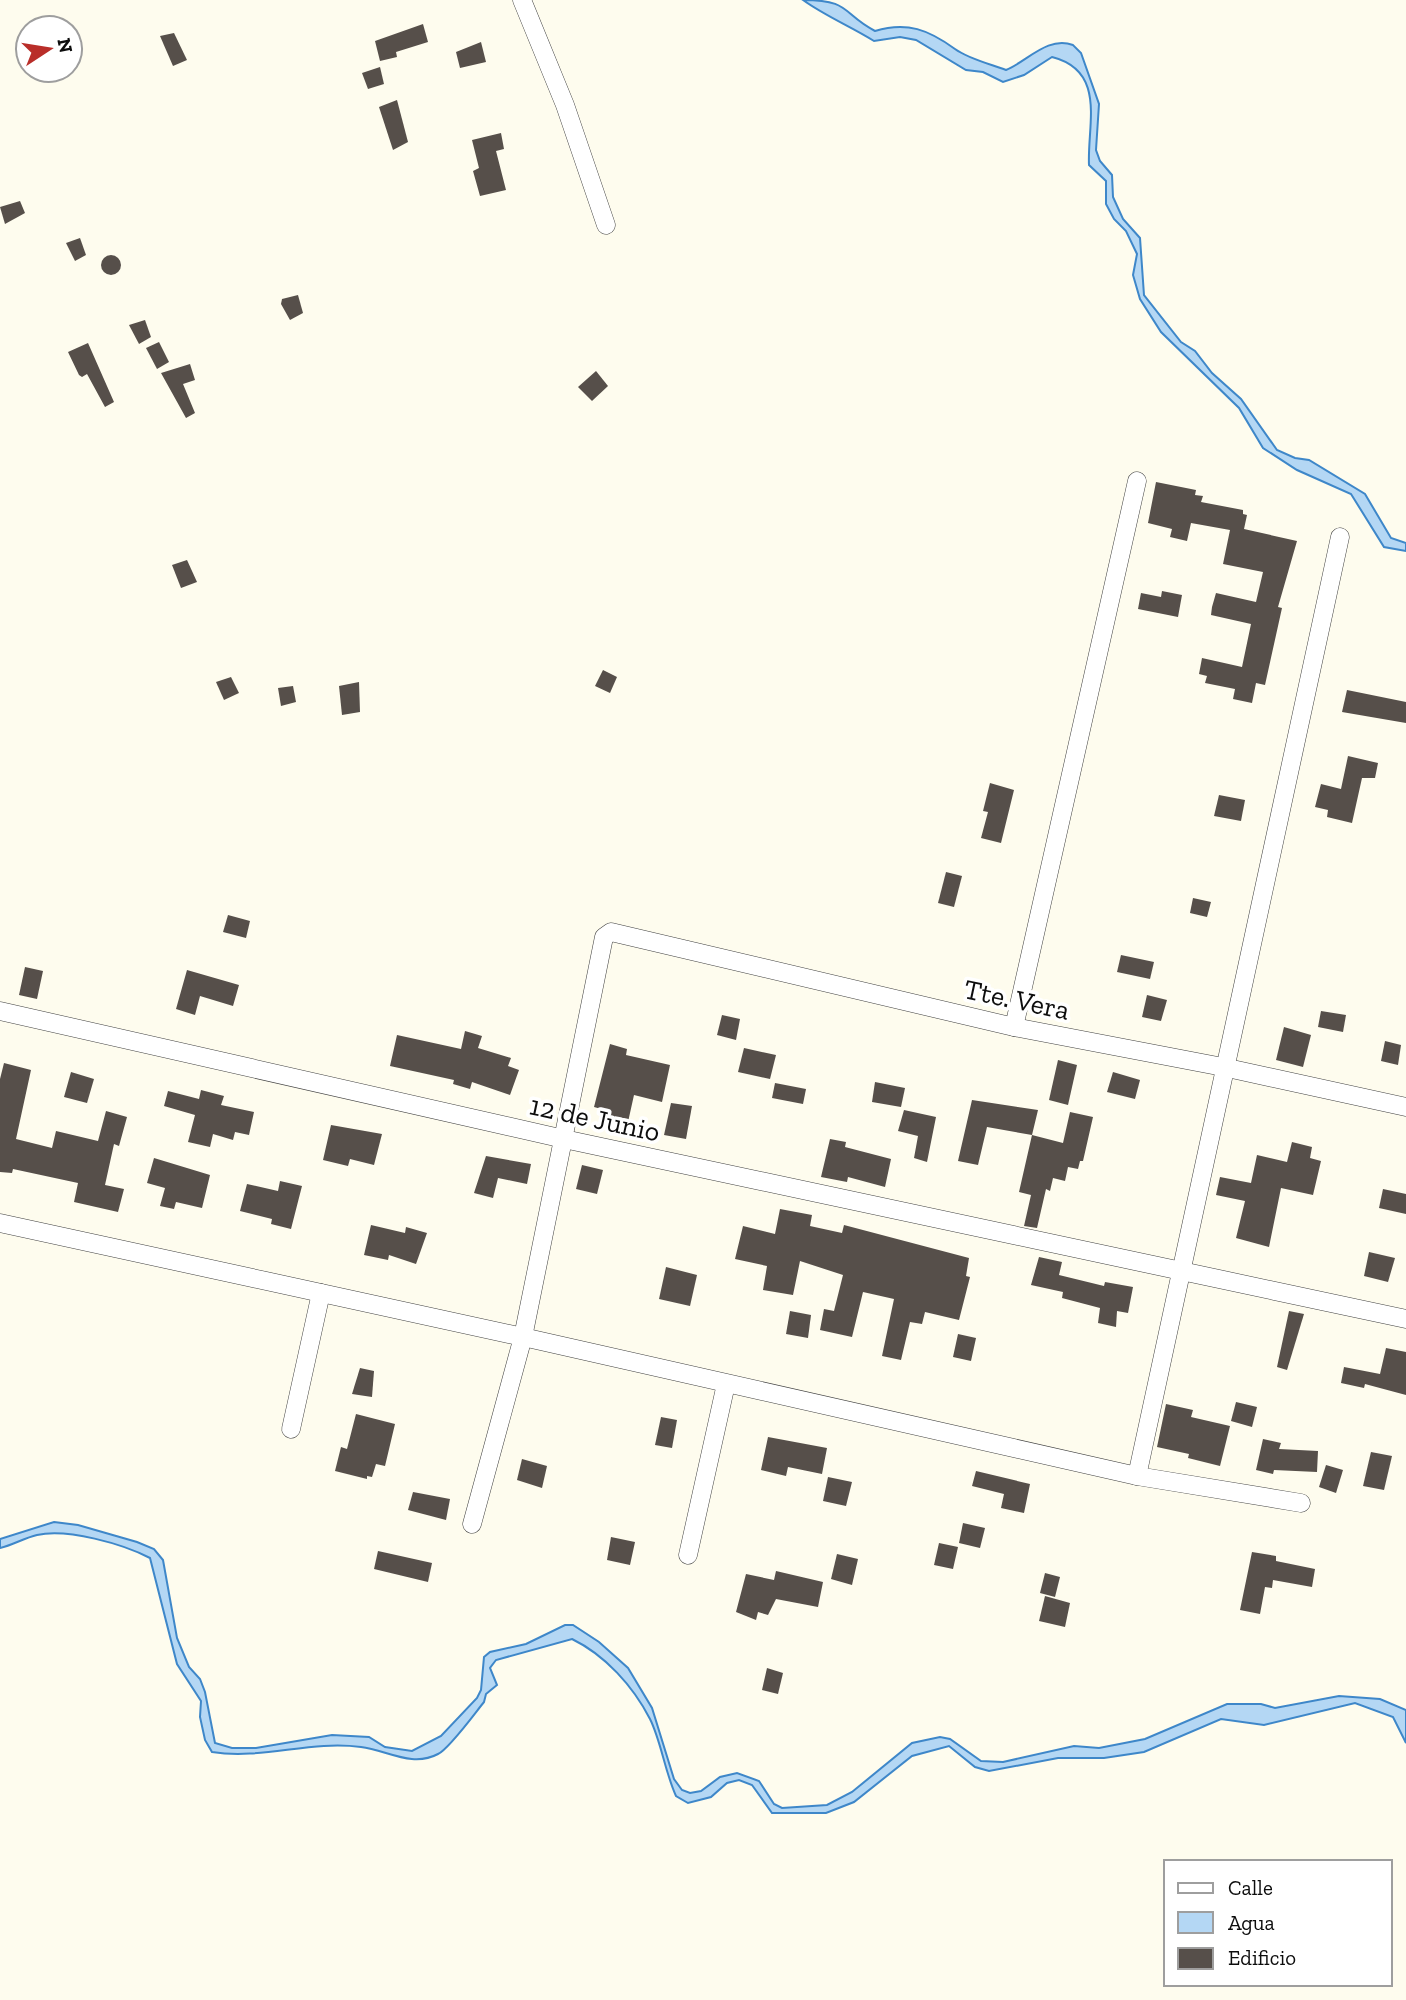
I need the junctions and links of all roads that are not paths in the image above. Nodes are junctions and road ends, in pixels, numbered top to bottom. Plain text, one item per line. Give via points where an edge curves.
1 (522, 0) edge
2 (606, 225) dead end
3 (1137, 481) dead end
4 (1340, 537) dead end
5 (0, 1011) edge
6 (1014, 1027) junction
7 (1223, 1066) junction
8 (1406, 1107) edge
9 (564, 1139) junction
10 (0, 1223) edge
11 (1180, 1272) junction
12 (321, 1293) junction
13 (1406, 1319) edge
14 (523, 1337) junction
15 (726, 1384) junction
16 (291, 1429) dead end
17 (1136, 1476) junction
18 (1301, 1503) dead end
19 (472, 1524) dead end
20 (688, 1555) dead end

1 - 2 street via 565,105
3 - 6 street
4 - 7 street
5 - 9 street, 12 de Junio
6 - 7 street, Tte. Vera
6 - 9 street, Tte. Vera via 611,932 604,937
7 - 8 street, Tte. Vera
7 - 11 street
9 - 11 street, 12 de Junio
9 - 14 street
10 - 12 street
11 - 13 street, 12 de Junio
11 - 17 street
12 - 14 street
12 - 16 street
14 - 15 street
14 - 19 street
15 - 17 street
15 - 20 street
17 - 18 street

